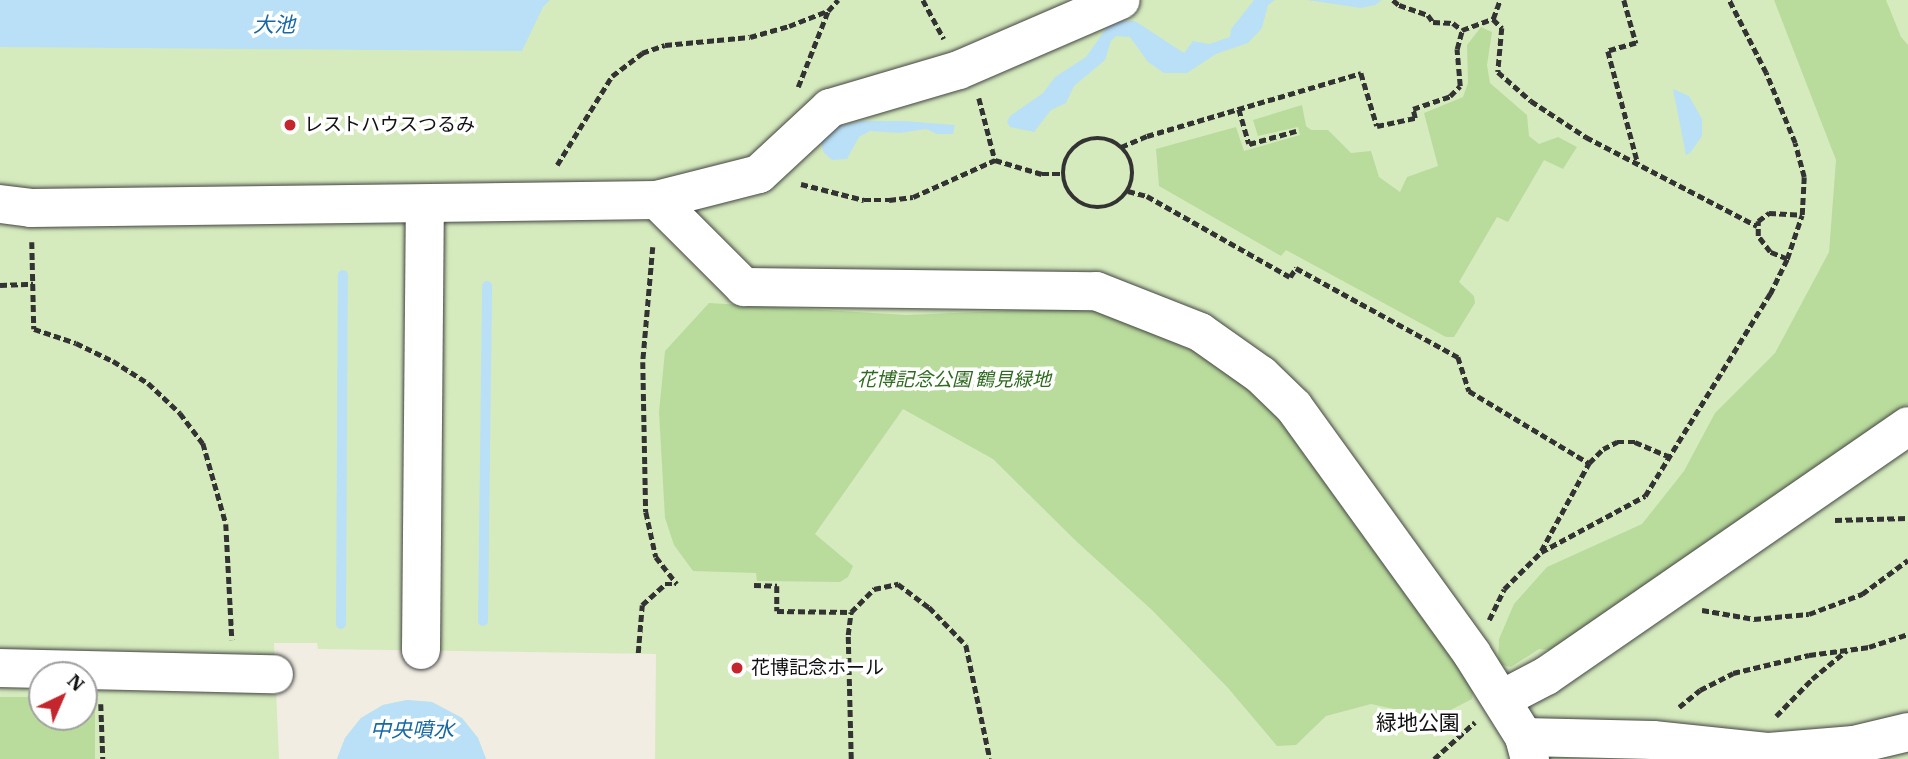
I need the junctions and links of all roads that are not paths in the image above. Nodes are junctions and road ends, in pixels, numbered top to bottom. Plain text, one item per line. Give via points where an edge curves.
1 (1121, 0) edge
2 (657, 200) junction
3 (425, 204) junction
4 (16, 206) edge
5 (1908, 426) edge
6 (421, 650) dead end
7 (0, 668) edge
8 (274, 674) dead end
9 (1502, 699) junction
10 (1908, 732) edge
11 (1527, 748) edge

1 - 2 street via 959,70 830,107 759,174
2 - 3 street
2 - 9 street via 744,287 1096,290 1199,332 1261,375 1294,407
3 - 4 street
3 - 6 street
5 - 9 street via 1546,676
7 - 8 street
9 - 11 street
10 - 11 street via 1829,748 1769,752 1653,740

